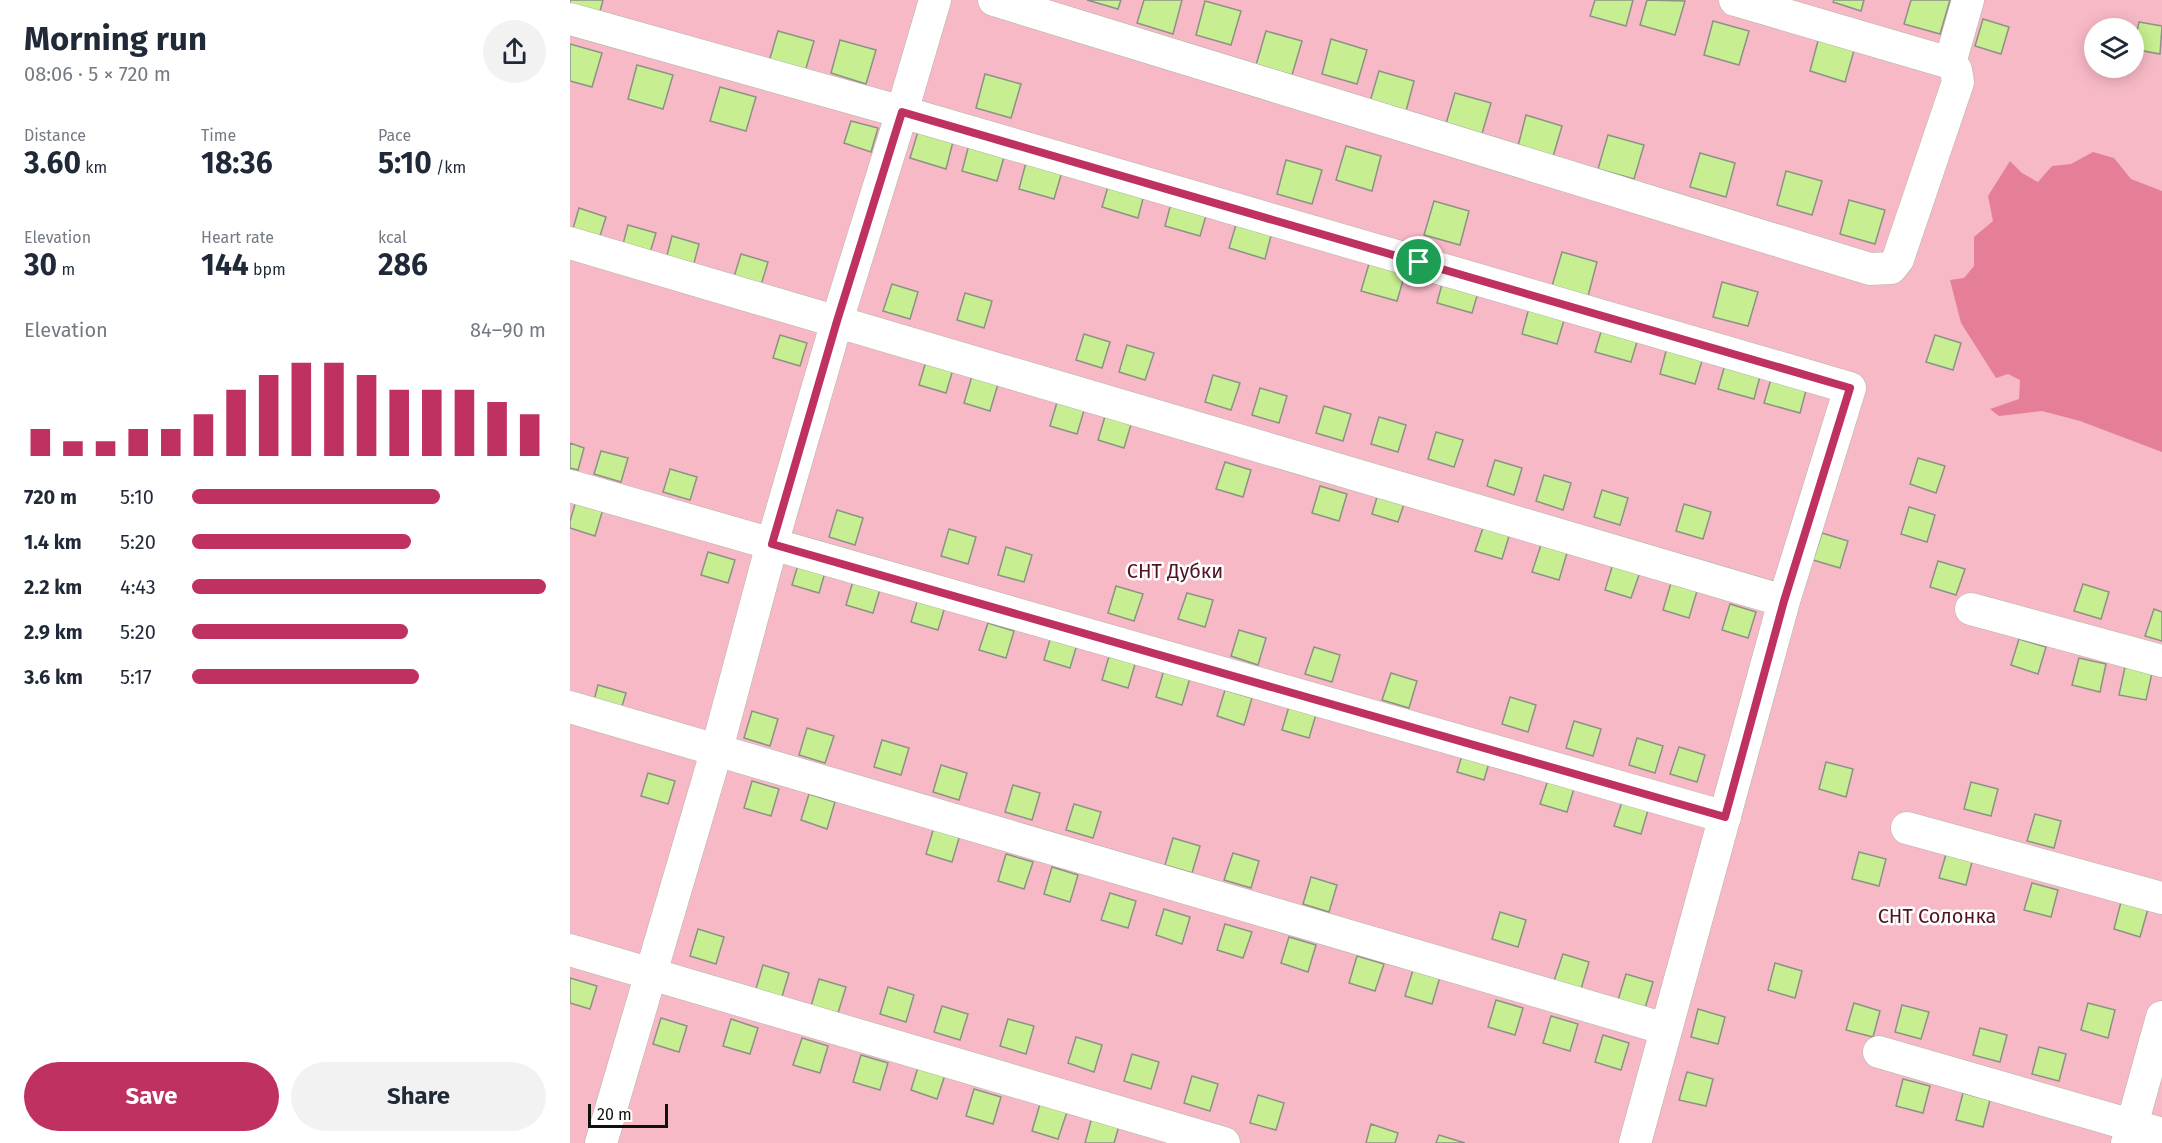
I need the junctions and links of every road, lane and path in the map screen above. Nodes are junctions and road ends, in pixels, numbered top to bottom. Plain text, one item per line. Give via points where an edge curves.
1 (935, 0) edge
2 (994, 0) edge
3 (1735, 0) edge
4 (1968, 0) edge
5 (570, 19) edge
6 (1950, 63) junction
7 (902, 112) junction
8 (570, 243) edge
9 (837, 321) junction
10 (570, 486) edge
11 (772, 544) junction
12 (1784, 601) junction
13 (1971, 609) dead end
14 (2162, 661) edge
15 (570, 707) edge
16 (717, 749) junction
17 (1725, 817) junction
18 (1907, 828) dead end
19 (2162, 898) edge
20 (570, 950) edge
21 (651, 973) junction
22 (2162, 1017) edge
23 (1659, 1027) dead end
24 (1879, 1052) dead end
25 (2129, 1134) edge
26 (2162, 1134) edge
27 (601, 1143) edge
28 (1224, 1143) edge
29 (1635, 1143) edge

1 - 7 street
2 - 6 street via 1870,269 1891,268 1898,259 1958,82 1956,69
3 - 6 street
4 - 6 street
5 - 7 street
7 - 9 street
7 - 12 street via 1850,388
8 - 9 street
9 - 11 street
9 - 12 street
10 - 11 street
11 - 16 street
11 - 17 street
12 - 17 street
13 - 14 street
15 - 16 street
16 - 21 street
16 - 23 street
17 - 29 street
18 - 19 street
20 - 21 street
21 - 27 street
21 - 28 street
22 - 25 street
24 - 25 street
25 - 26 street

